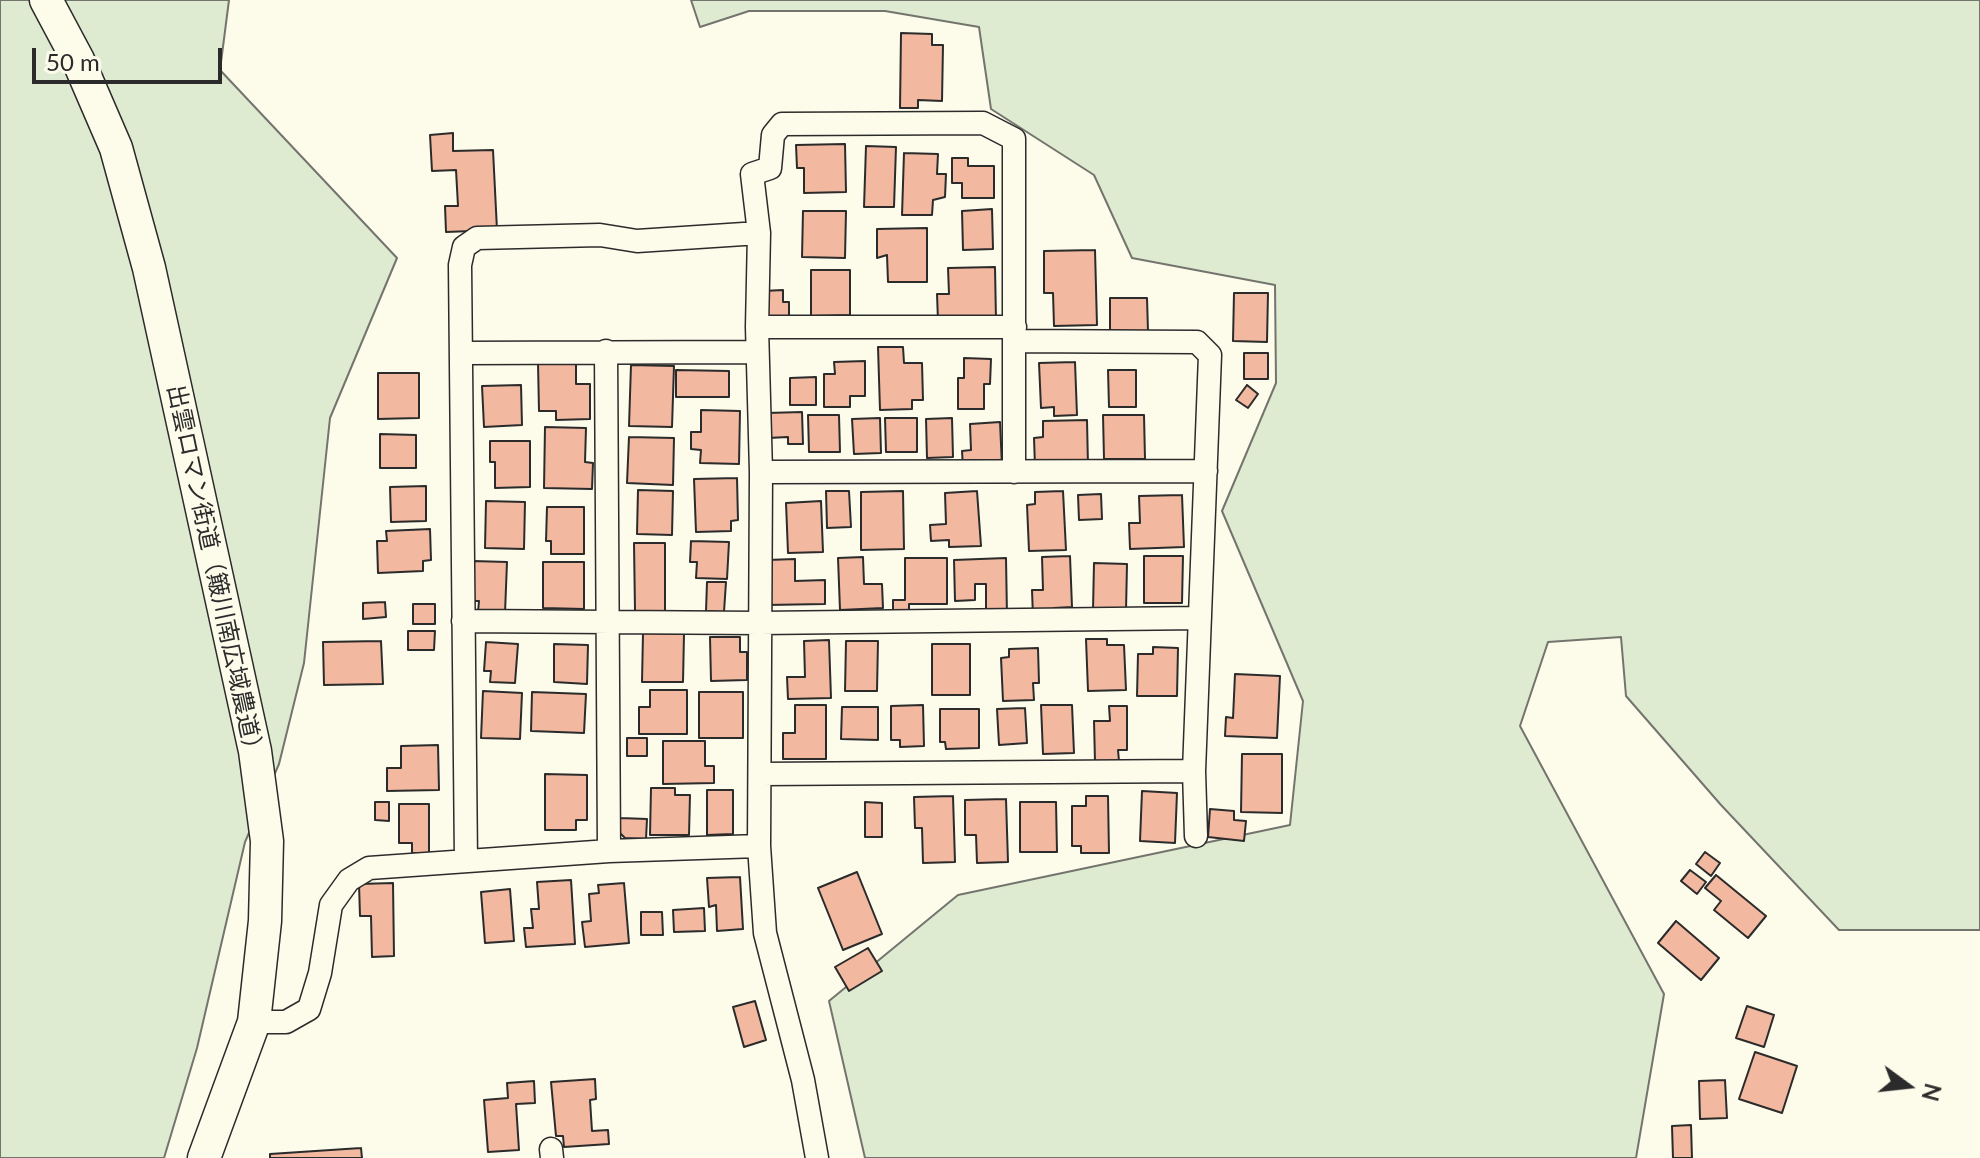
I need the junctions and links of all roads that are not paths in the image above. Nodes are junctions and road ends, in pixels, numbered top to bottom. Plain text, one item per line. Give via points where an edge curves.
1 (46, 0) edge
2 (759, 233) junction
3 (757, 327) junction
4 (1014, 334) junction
5 (606, 351) junction
6 (757, 352) junction
7 (462, 353) junction
8 (1206, 471) junction
9 (761, 472) junction
10 (1014, 472) junction
11 (1200, 618) junction
12 (463, 621) junction
13 (608, 622) junction
14 (760, 623) junction
15 (1194, 771) junction
16 (761, 774) junction
17 (1196, 836) dead end
18 (759, 846) junction
19 (609, 851) junction
20 (466, 861) junction
21 (254, 1022) junction
22 (204, 1158) edge
23 (817, 1158) edge

1 - 21 street, 出雲ロマン街道（簸川南広域農道） via 116,148 149,268 255,751 267,841
2 - 3 street
2 - 4 street via 752,174 770,168 773,135 782,124 983,123 1014,139
2 - 7 street via 637,241 600,235 477,238 464,247 460,265
3 - 4 street
3 - 6 street
4 - 8 street via 1197,342 1210,355
4 - 10 street
5 - 6 street
5 - 7 street
5 - 13 street
6 - 9 street
7 - 12 street
8 - 10 street
8 - 11 street
9 - 10 street
9 - 14 street
11 - 14 street
11 - 15 street
12 - 13 street
12 - 20 street
13 - 14 street
13 - 19 street
14 - 16 street
15 - 16 street
15 - 17 street
16 - 18 street
18 - 19 street
18 - 23 street via 765,933
19 - 20 street
20 - 21 street via 369,868 349,880 331,905 309,1009 286,1022
21 - 22 street, 出雲ロマン街道（簸川南広域農道）

